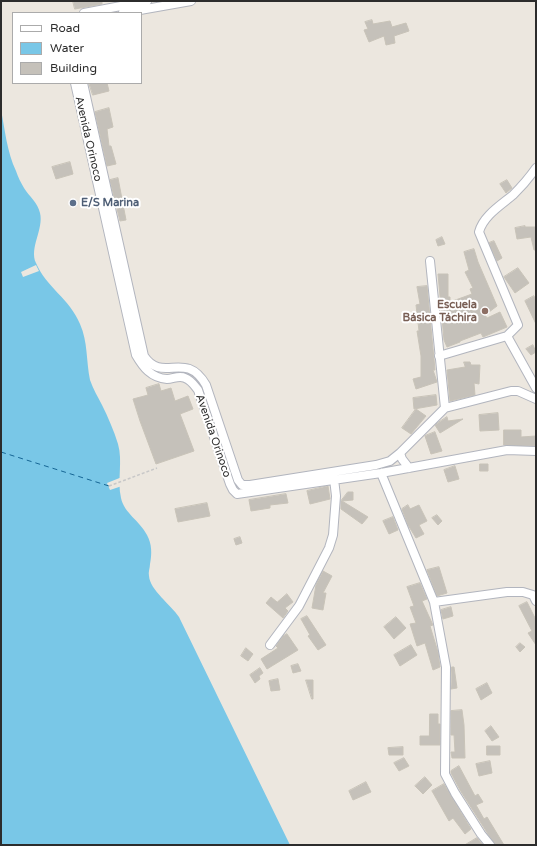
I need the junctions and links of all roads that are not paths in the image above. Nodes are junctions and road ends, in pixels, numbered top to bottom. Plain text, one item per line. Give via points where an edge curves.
1 (147, 1) edge
2 (191, 1) edge
3 (89, 12) edge
4 (129, 12) edge
5 (75, 84) edge
6 (83, 84) edge
7 (536, 168) edge
8 (430, 261) dead end
9 (507, 336) junction
10 (439, 356) junction
11 (536, 388) edge
12 (536, 400) edge
13 (445, 408) junction
14 (536, 451) edge
15 (400, 453) junction
16 (409, 468) junction
17 (380, 473) junction
18 (334, 479) junction
19 (536, 601) edge
20 (434, 602) junction
21 (270, 645) dead end
22 (490, 845) edge

1 - 3 street
2 - 4 street
5 - 18 street, Avenida Orinoco via 136,355 142,366 159,377 184,377 192,381 198,390 230,484 237,494
6 - 15 street, Avenida Orinoco via 144,356 154,366 167,369 188,368 201,376 242,485 376,465 390,461
7 - 9 street via 515,193 480,226 479,232 518,325
8 - 10 street
9 - 10 street
9 - 11 street
10 - 13 street
12 - 13 street via 518,391 511,391
13 - 15 street, Avenida Orinoco
14 - 16 street, Avenida Orinoco via 507,450
15 - 16 street
16 - 17 street, Avenida Orinoco
17 - 18 street, Avenida Orinoco
17 - 20 street
18 - 21 street via 336,496 333,535 328,548 299,606
19 - 20 street via 533,595 507,592
20 - 22 street via 446,667 446,774 455,794

